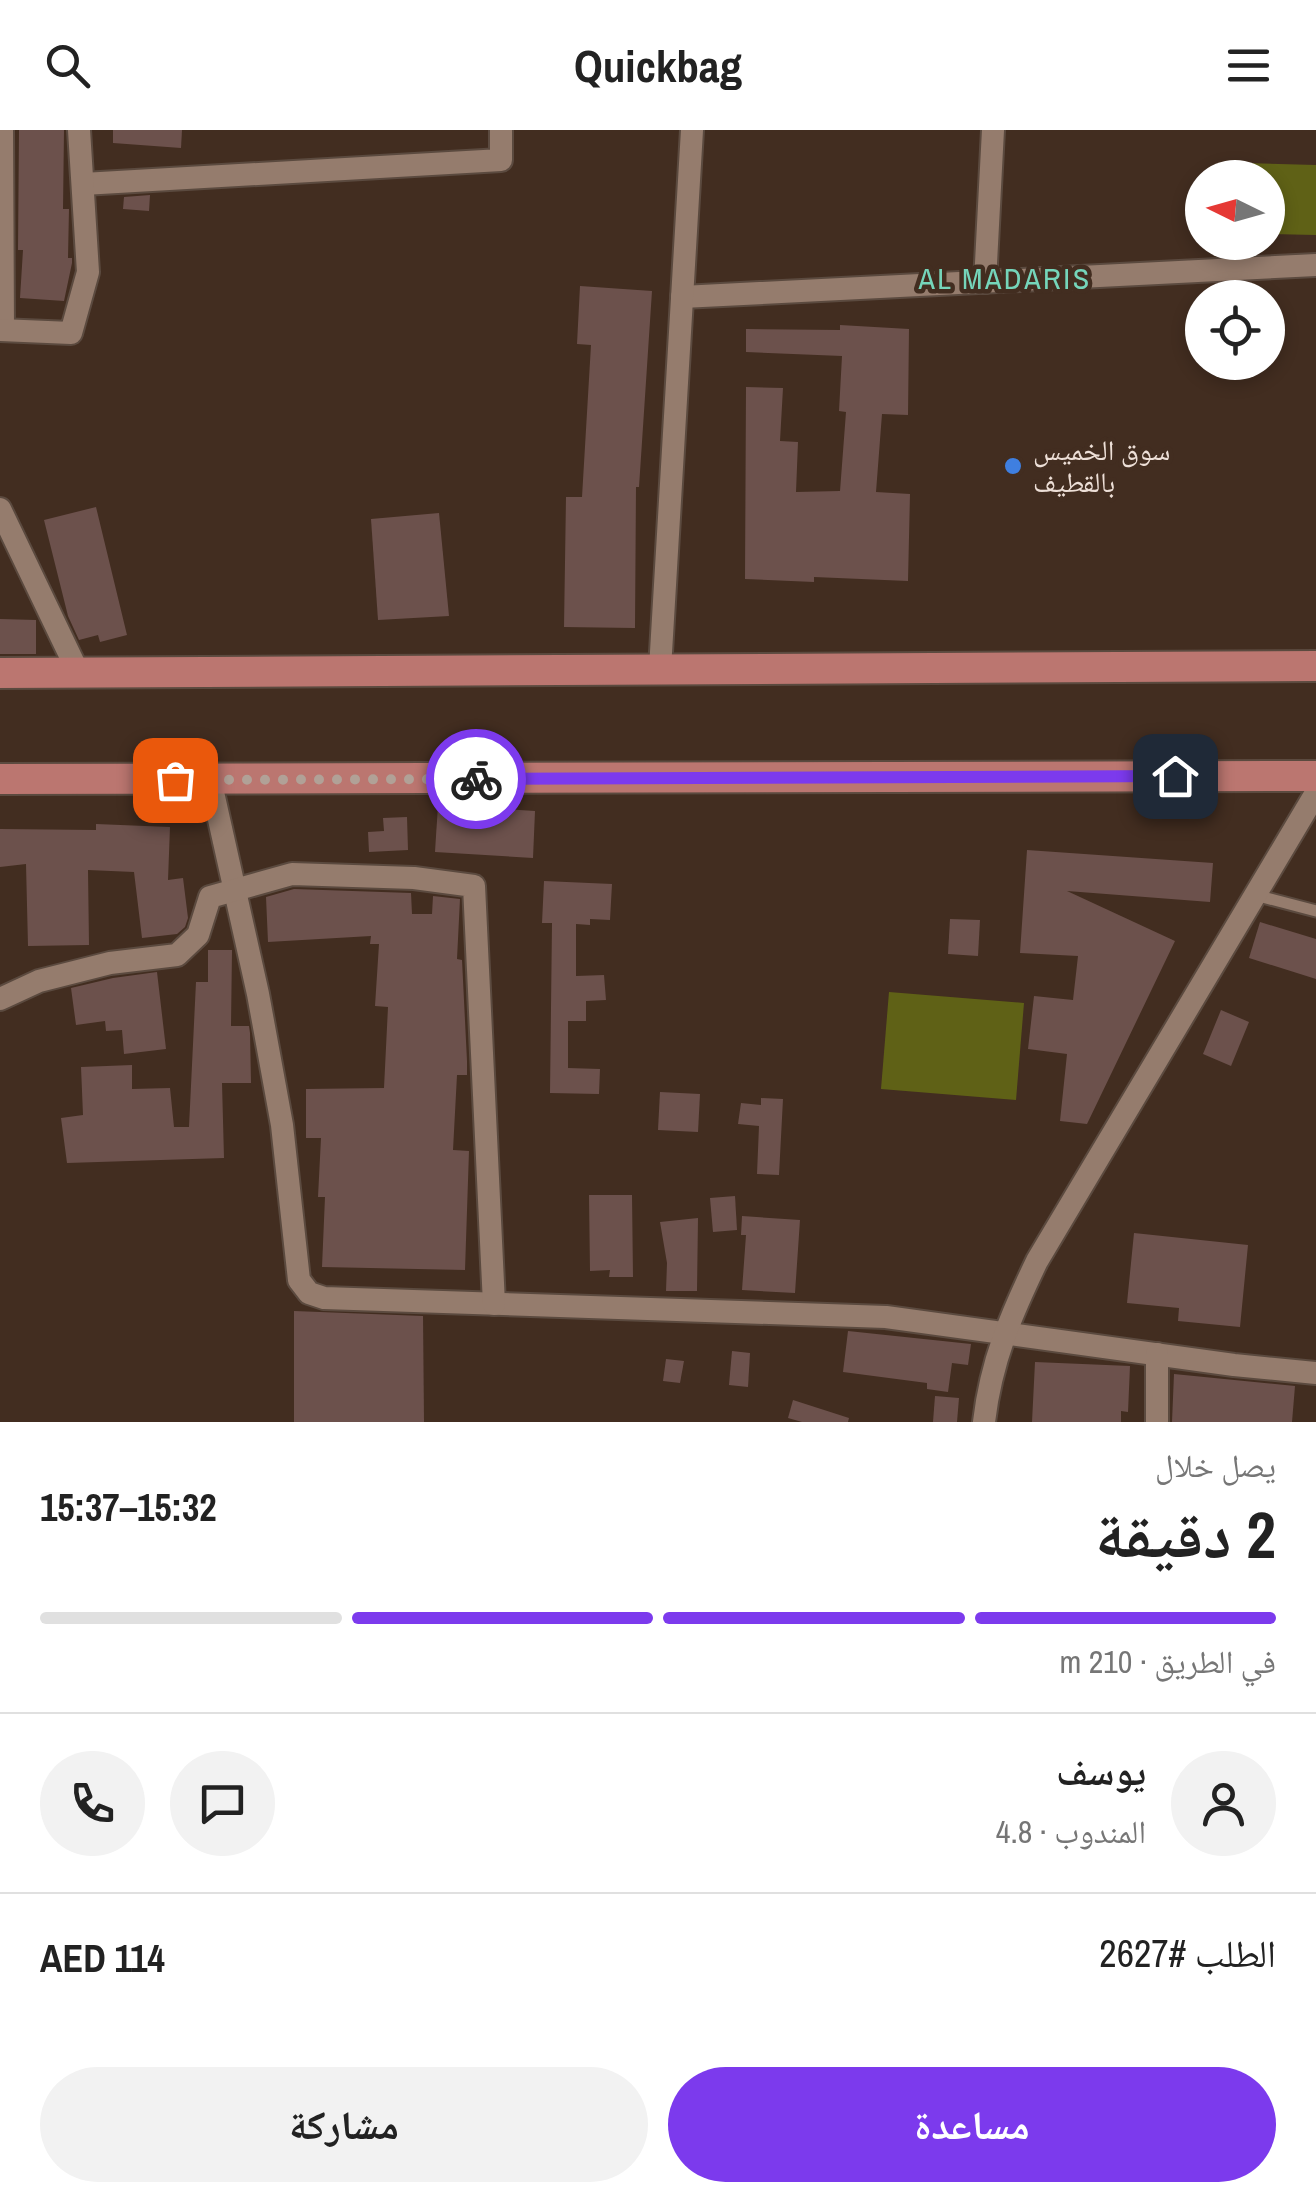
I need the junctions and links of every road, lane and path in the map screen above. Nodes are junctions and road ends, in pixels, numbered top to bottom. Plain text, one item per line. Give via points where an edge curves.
1 (2, 130) edge
2 (79, 130) edge
3 (501, 130) edge
4 (692, 130) edge
5 (994, 130) edge
6 (82, 184) junction
7 (1316, 265) edge
8 (986, 282) junction
9 (682, 297) junction
10 (2, 330) edge
11 (0, 508) edge
12 (1316, 666) edge
13 (660, 669) junction
14 (78, 672) junction
15 (0, 673) edge
16 (1316, 776) edge
17 (0, 779) edge
18 (210, 780) junction
19 (1316, 793) edge
20 (235, 891) junction
21 (1255, 895) junction
22 (1316, 911) edge
23 (0, 999) edge
24 (494, 1304) junction
25 (1005, 1331) junction
26 (1157, 1354) junction
27 (1316, 1373) edge
28 (984, 1422) edge
29 (1157, 1422) edge

1 - 10 street
2 - 6 street
3 - 6 street via 501,160
4 - 9 street
5 - 8 street
6 - 10 street via 88,272 70,332
7 - 8 street
8 - 9 street
9 - 13 street
11 - 14 street
12 - 13 main road
13 - 14 main road
14 - 15 main road
16 - 18 main road
17 - 18 main road
18 - 20 street
19 - 21 street
20 - 23 street via 210,897 198,934 177,955 110,963
20 - 24 street via 282,1126 299,1280 324,1298
20 - 24 street via 292,874 474,886
21 - 22 lane
21 - 25 street via 1037,1260
24 - 25 street via 886,1317
25 - 26 street
25 - 28 street
26 - 27 street
26 - 29 street

